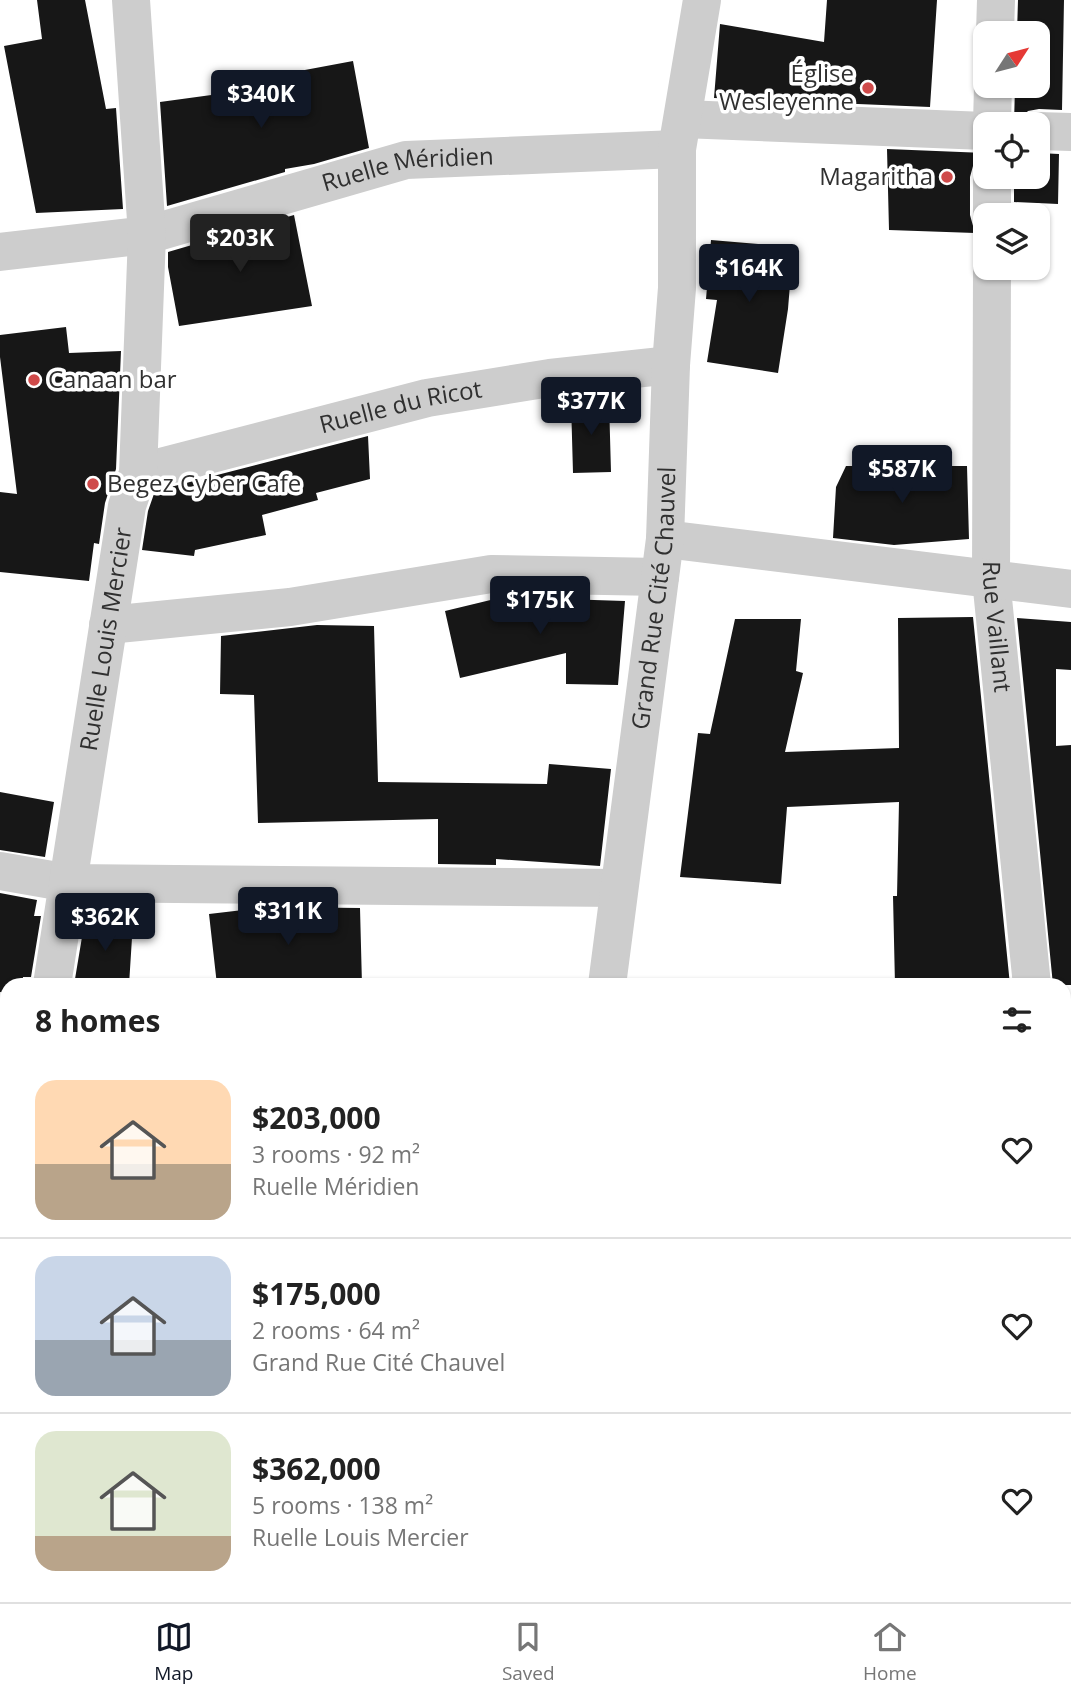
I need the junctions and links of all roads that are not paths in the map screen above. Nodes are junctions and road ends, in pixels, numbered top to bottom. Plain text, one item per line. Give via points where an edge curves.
1 (131, 0) edge
2 (702, 0) edge
3 (996, 0) edge
4 (995, 21) edge
5 (973, 131) edge
6 (1050, 131) edge
7 (1071, 132) edge
8 (680, 134) junction
9 (147, 235) junction
10 (0, 252) edge
11 (992, 280) edge
12 (670, 365) junction
13 (138, 473) junction
14 (665, 539) junction
15 (660, 577) junction
16 (991, 579) junction
17 (1071, 589) edge
18 (108, 625) junction
19 (0, 871) edge
20 (69, 883) junction
21 (619, 888) junction
22 (53, 978) edge
23 (608, 978) edge
24 (1031, 978) edge

1 - 9 street, Ruelle Louis Mercier
2 - 8 street, Grand Rue Cité Chauvel
3 - 4 street
5 - 8 street, Ruelle Méridien
6 - 7 street
8 - 9 street, Ruelle Méridien via 406,160
8 - 12 street, Grand Rue Cité Chauvel via 677,288
9 - 10 street, Ruelle Méridien
9 - 13 street, Ruelle Louis Mercier
11 - 16 street, Rue Vaillant
12 - 13 street, Ruelle du Ricot via 427,398
12 - 14 street, Grand Rue Cité Chauvel
13 - 18 street, Ruelle Louis Mercier via 127,506
14 - 15 street, Grand Rue Cité Chauvel
14 - 16 street
15 - 18 street via 491,574 290,607
15 - 21 street, Grand Rue Cité Chauvel
16 - 17 street
16 - 24 street, Rue Vaillant
18 - 20 street, Ruelle Louis Mercier
19 - 20 street
20 - 21 street
20 - 22 street, Ruelle Louis Mercier
21 - 23 street, Grand Rue Cité Chauvel

